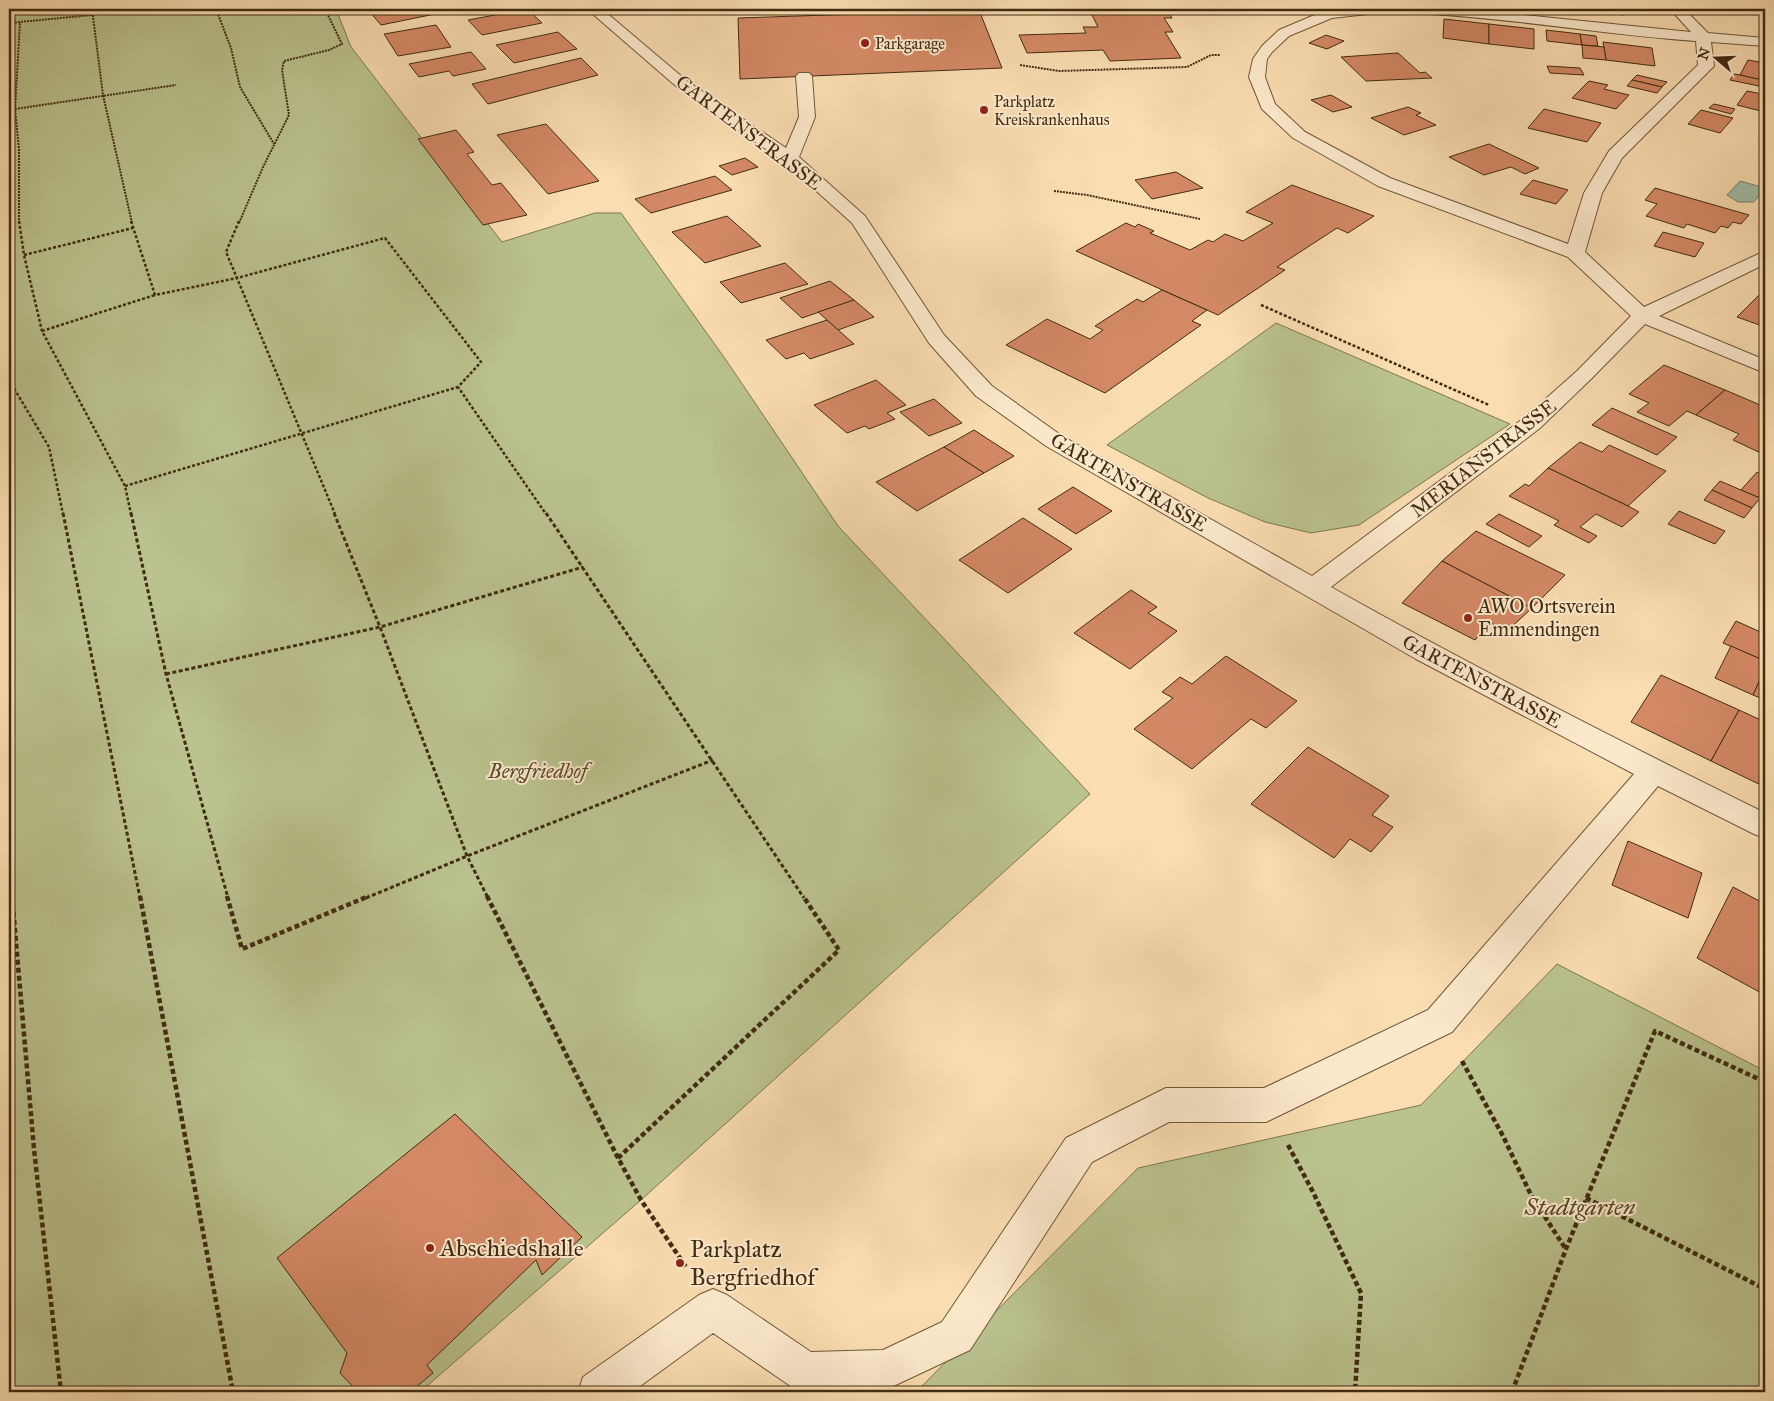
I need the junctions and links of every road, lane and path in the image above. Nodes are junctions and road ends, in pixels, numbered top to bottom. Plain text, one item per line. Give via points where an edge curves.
1 (92, 9) edge
2 (216, 9) edge
3 (326, 9) edge
4 (594, 9) edge
5 (1677, 9) edge
6 (1324, 11) edge
7 (92, 15) junction
8 (20, 22) junction
9 (9, 23) edge
10 (1703, 37) junction
11 (1765, 42) edge
12 (1020, 65) dead end
13 (1187, 67) dead end
14 (804, 76) dead end
15 (176, 85) dead end
16 (103, 95) junction
17 (15, 109) junction
18 (275, 145) junction
19 (790, 158) junction
20 (1054, 191) dead end
21 (1200, 219) dead end
22 (133, 228) junction
23 (1575, 253) junction
24 (24, 255) junction
25 (1765, 257) edge
26 (236, 278) junction
27 (155, 295) junction
28 (1260, 305) dead end
29 (1642, 316) junction
30 (42, 331) junction
31 (1765, 367) edge
32 (9, 380) edge
33 (458, 387) junction
34 (1532, 423) junction
35 (302, 433) junction
36 (125, 486) junction
37 (583, 567) junction
38 (1313, 588) junction
39 (380, 627) junction
40 (166, 674) junction
41 (713, 760) junction
42 (1654, 771) junction
43 (1765, 826) edge
44 (467, 856) junction
45 (9, 863) edge
46 (1440, 1021) junction
47 (1765, 1082) edge
48 (1266, 1105) junction
49 (618, 1158) junction
50 (1586, 1198) junction
51 (1566, 1249) junction
52 (1765, 1289) edge
53 (713, 1309) junction
54 (61, 1392) edge
55 (233, 1392) edge
56 (598, 1392) edge
57 (1355, 1392) edge
58 (1512, 1392) edge

1 - 7 path
2 - 18 path via 231,48 240,86
3 - 18 path via 342,44 284,61 282,70 289,115
4 - 19 street, GARTENSTRASSE via 682,84
5 - 10 street
6 - 10 street via 1428,10
6 - 23 street via 1284,33 1260,59 1258,77 1268,106 1299,135 1384,182
7 - 8 path
7 - 16 path
8 - 9 path
8 - 17 path
10 - 11 street
10 - 23 street via 1706,66 1615,155 1593,193
12 - 13 path via 1059,71
14 - 19 street via 807,117
15 - 16 path
16 - 17 path
16 - 22 path
17 - 24 path via 19,222
18 - 26 path via 226,252
19 - 38 street, GARTENSTRASSE via 859,220 936,340 984,391 1054,441
20 - 21 path
22 - 24 path
22 - 27 path
23 - 29 street
24 - 30 path
25 - 29 street, MERIANSTRASSE
26 - 27 path
26 - 33 path via 385,238 481,362
26 - 35 path
27 - 30 path
28 - 34 path
29 - 31 street
29 - 34 street, MERIANSTRASSE
30 - 36 path
32 - 55 path via 48,447 126,823
33 - 35 path
33 - 37 path
34 - 38 street, MERIANSTRASSE
35 - 36 path
35 - 39 path
36 - 40 path
37 - 39 path
37 - 41 path
38 - 42 street, GARTENSTRASSE via 1425,652
39 - 40 path
39 - 44 path
40 - 44 path via 242,948
41 - 44 path
41 - 49 path via 839,950
42 - 43 street, GARTENSTRASSE
42 - 46 street
44 - 49 path
45 - 54 path via 34,1149
46 - 48 street
46 - 51 path via 1503,1136 1531,1195
47 - 50 path via 1655,1032
48 - 53 street via 1166,1105 1078,1150 956,1336 886,1370 806,1373
48 - 57 path via 1313,1192 1361,1293
49 - 53 path via 641,1200
50 - 51 path
50 - 52 path
51 - 58 path
53 - 56 street

